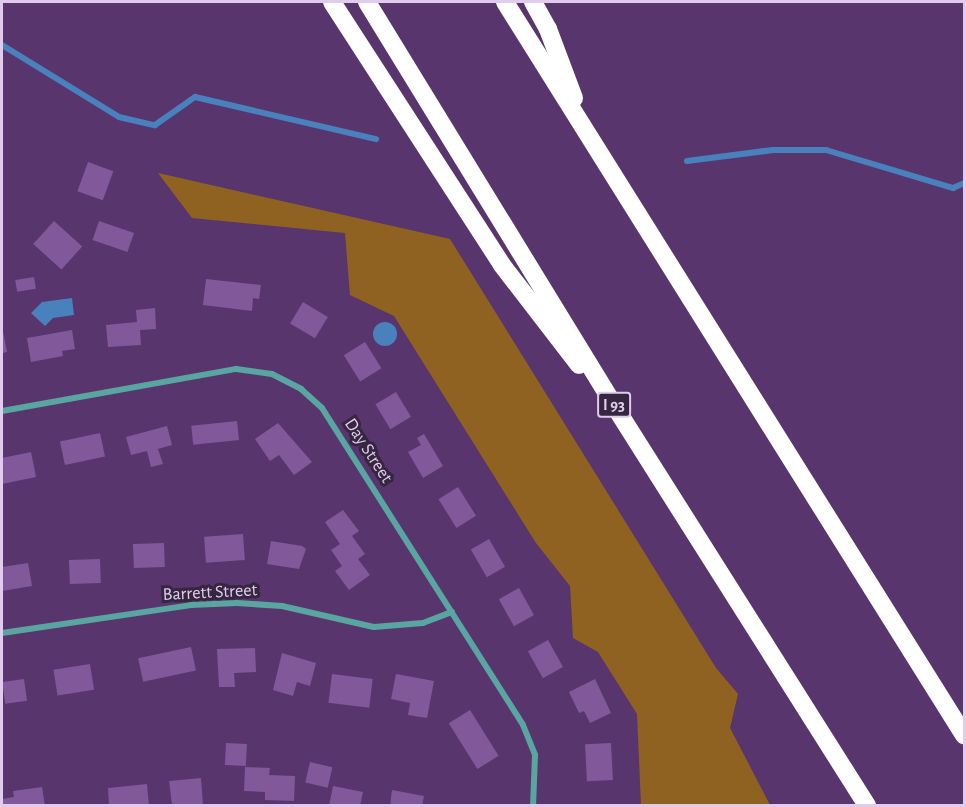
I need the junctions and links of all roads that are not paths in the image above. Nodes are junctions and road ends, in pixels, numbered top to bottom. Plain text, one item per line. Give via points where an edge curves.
1 (332, 2) edge
2 (367, 2) edge
3 (505, 2) edge
4 (533, 2) edge
5 (587, 134) junction
6 (617, 410) junction
7 (2, 411) edge
8 (452, 612) junction
9 (2, 633) edge
10 (964, 735) edge
11 (533, 806) edge
12 (867, 806) edge

1 - 6 highway via 502,265 555,337
2 - 6 highway, I 93
3 - 5 highway
4 - 5 highway via 548,29
5 - 10 highway
6 - 12 highway, I 93
7 - 8 street, Day Street via 208,371 236,369 272,374 301,389 322,408
8 - 9 street, Barrett Street via 423,622 374,627 282,606 190,605
8 - 11 street, Day Street via 523,725 535,755

